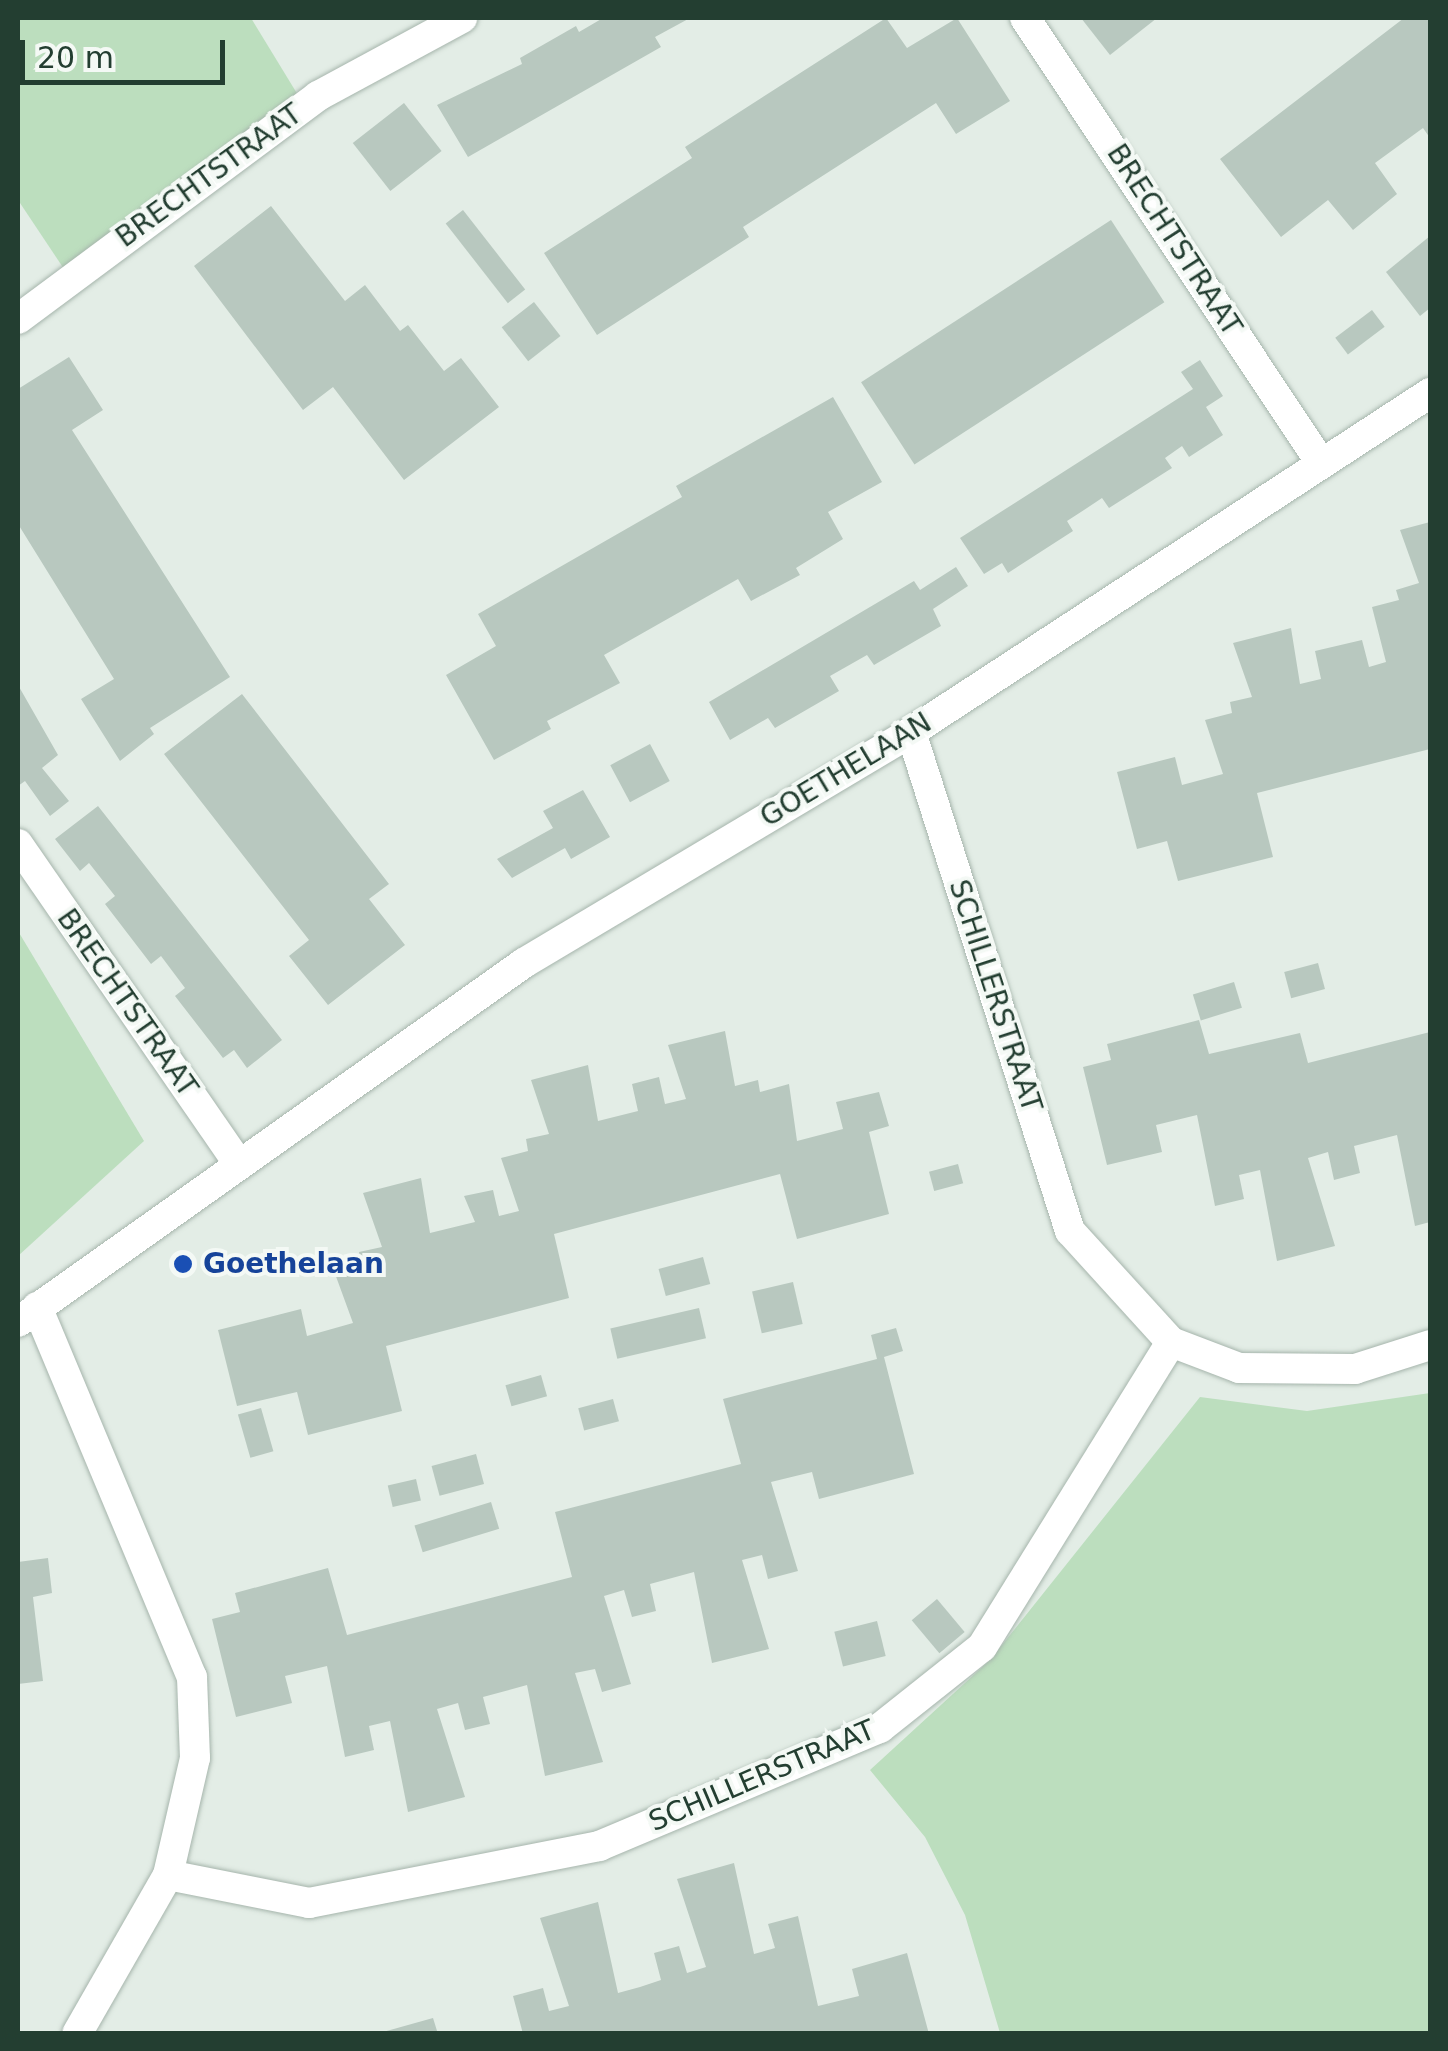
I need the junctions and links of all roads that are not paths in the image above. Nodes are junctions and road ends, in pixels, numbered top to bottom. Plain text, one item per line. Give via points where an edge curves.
1 (462, 18) edge
2 (1025, 18) edge
3 (18, 319) edge
4 (1430, 393) edge
5 (1321, 463) junction
6 (911, 732) junction
7 (18, 844) edge
8 (236, 1161) junction
9 (28, 1314) edge
10 (1172, 1342) junction
11 (1430, 1344) edge
12 (168, 1875) junction
13 (77, 2034) edge

1 - 3 street, BRECHTSTRAAT via 318,96
2 - 5 street, BRECHTSTRAAT
4 - 5 street, GOETHELAAN
5 - 6 street, GOETHELAAN
6 - 8 street, GOETHELAAN via 524,963
6 - 10 street, SCHILLERSTRAAT via 1070,1231
7 - 8 street, BRECHTSTRAAT
8 - 9 street, GOETHELAAN
9 - 12 street via 192,1676 194,1758
10 - 11 street, SCHILLERSTRAAT via 1239,1368 1355,1369
10 - 12 street, SCHILLERSTRAAT via 982,1647 880,1728 599,1846 309,1903
12 - 13 street

